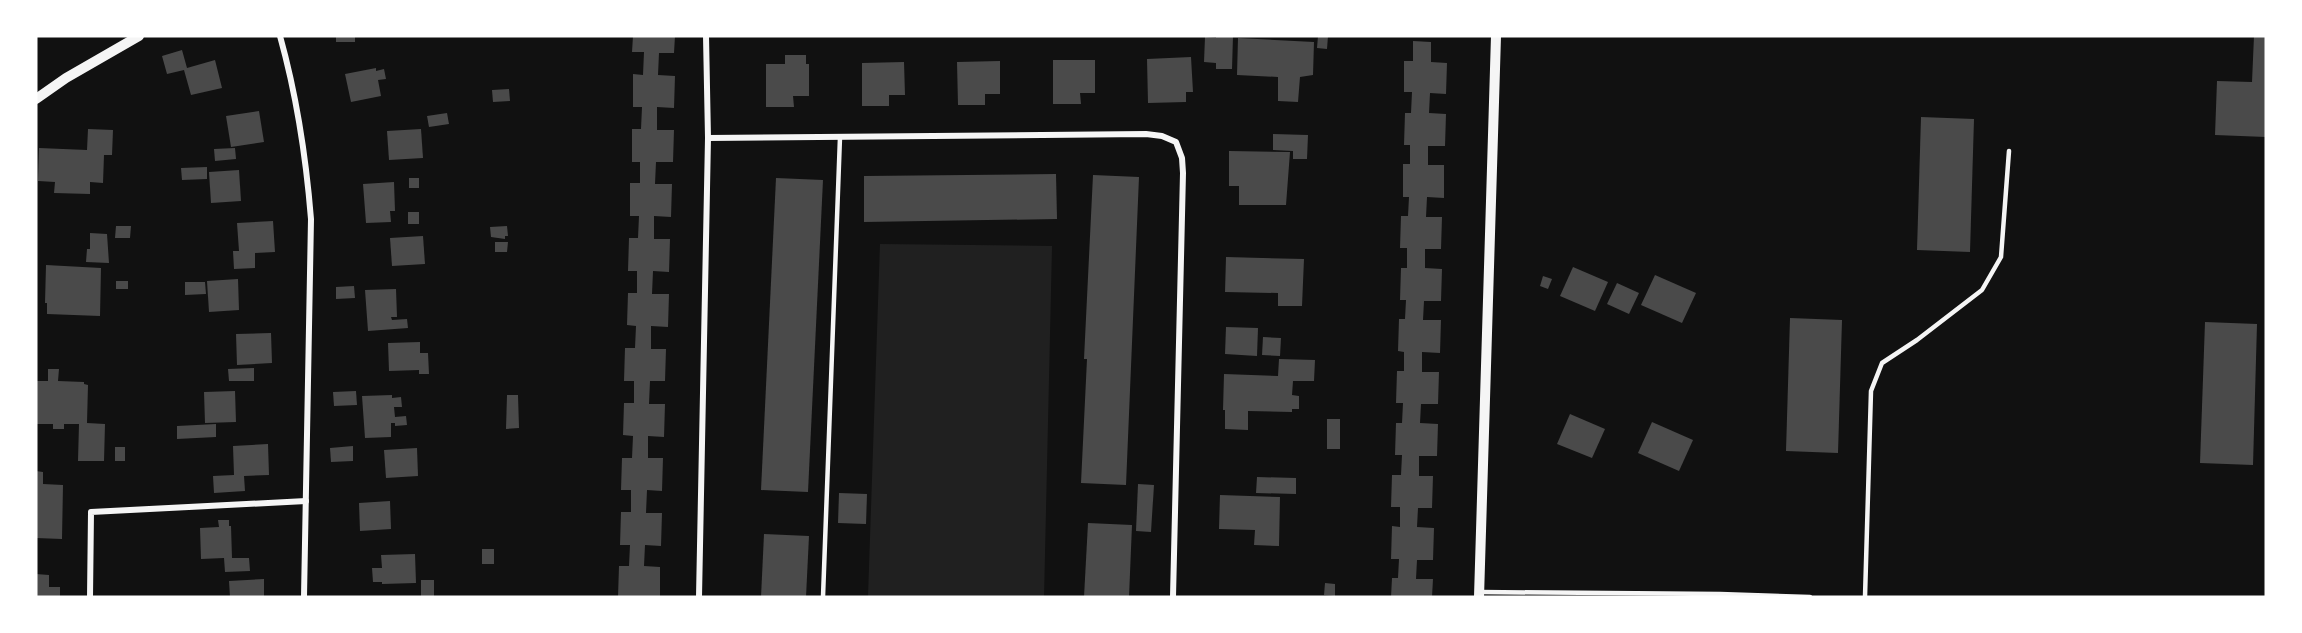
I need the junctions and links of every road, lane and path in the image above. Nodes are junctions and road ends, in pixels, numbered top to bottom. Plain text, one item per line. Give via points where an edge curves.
1 (139, 36) edge
2 (280, 36) edge
3 (706, 36) edge
4 (1496, 36) edge
5 (36, 99) edge
6 (840, 137) junction
7 (708, 138) junction
8 (2009, 151) dead end
9 (306, 501) junction
10 (1479, 595) edge
11 (1561, 595) edge
12 (1636, 595) edge
13 (90, 597) edge
14 (304, 597) edge
15 (699, 597) edge
16 (824, 597) edge
17 (1173, 597) edge
18 (1810, 597) edge
19 (1865, 597) edge

1 - 5 street
2 - 9 street via 299,113 310,219
3 - 7 street
4 - 10 street
6 - 7 street
6 - 16 lane
6 - 17 street via 1146,134 1176,142 1183,173
7 - 15 street
8 - 19 lane via 2001,257 1982,290 1882,363 1871,392
9 - 13 street via 91,512
9 - 14 street
10 - 11 lane
11 - 12 lane
12 - 18 lane

